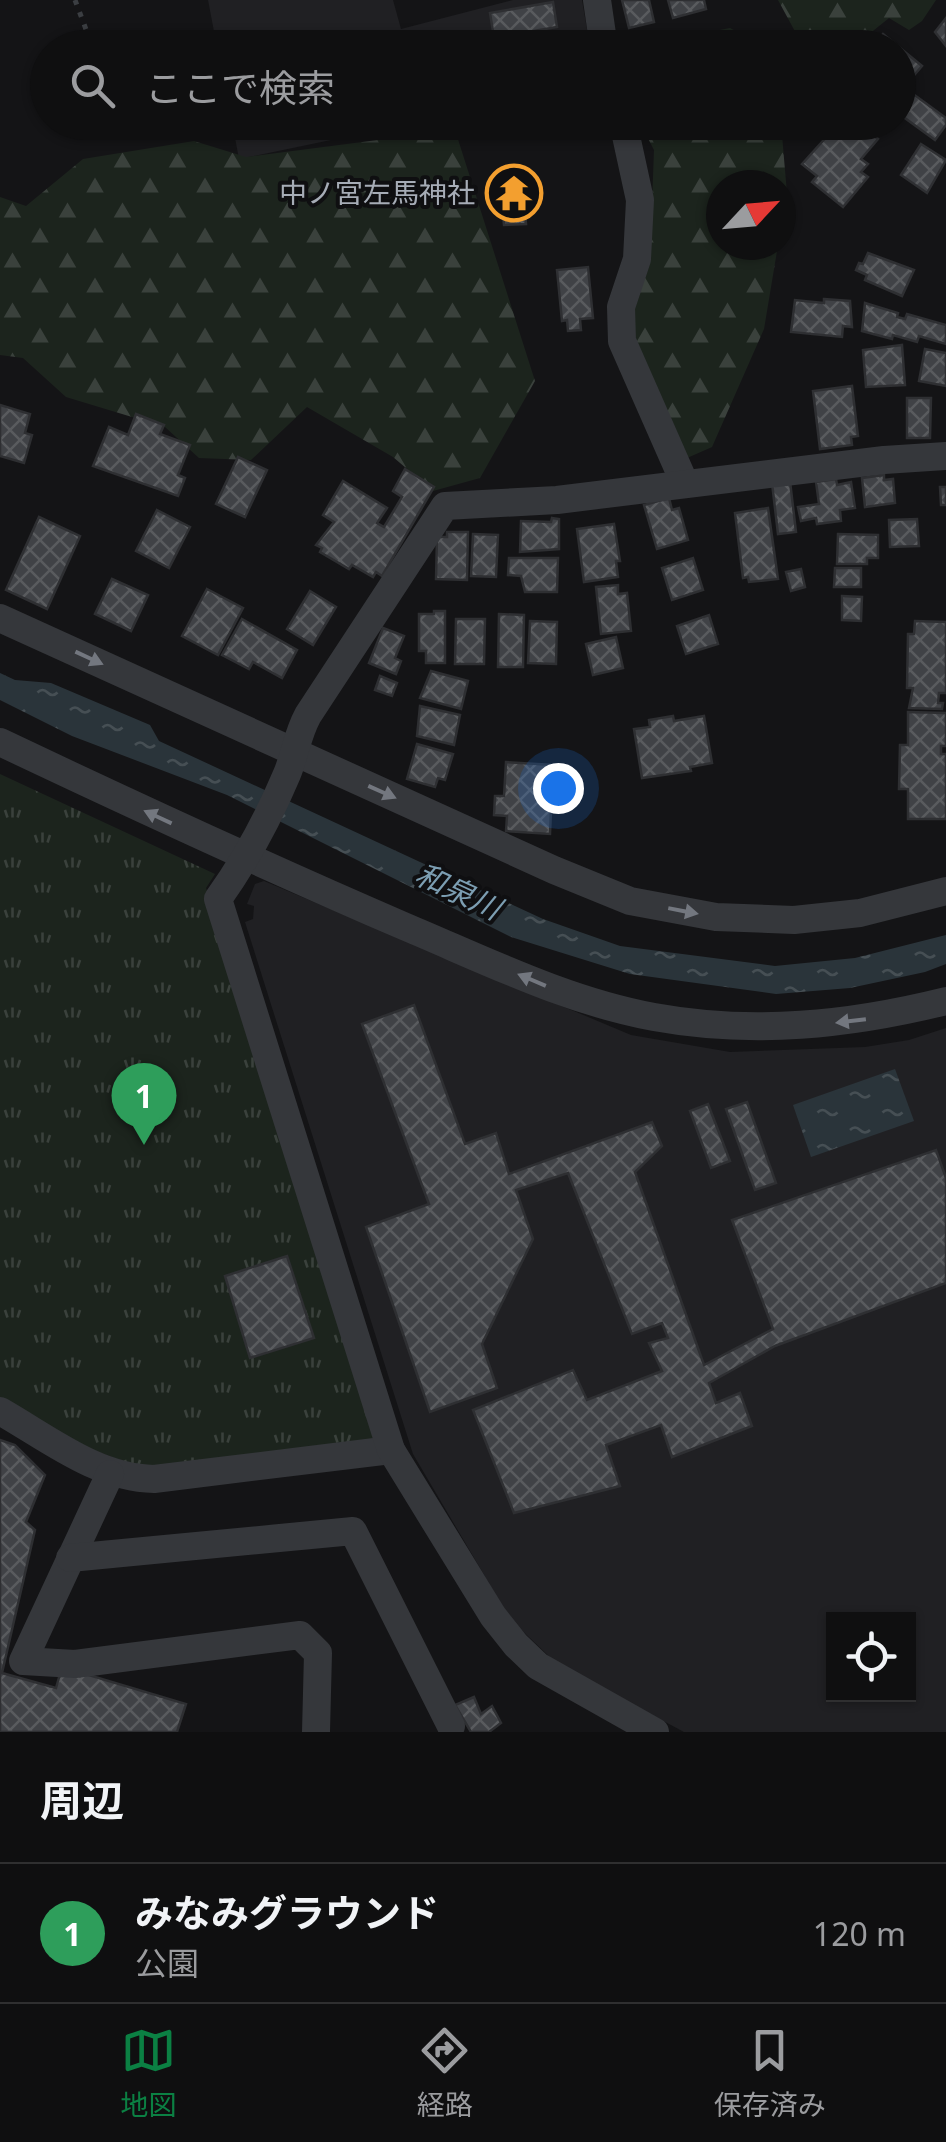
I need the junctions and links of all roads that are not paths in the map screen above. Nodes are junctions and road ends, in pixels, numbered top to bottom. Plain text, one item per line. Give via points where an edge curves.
1 (597, 0) edge
2 (601, 30) edge
3 (627, 140) edge
4 (946, 456) edge
5 (684, 484) junction
6 (0, 618) edge
7 (0, 742) edge
8 (290, 761) junction
9 (252, 848) junction
10 (946, 891) edge
11 (946, 1001) edge
12 (0, 1412) edge
13 (391, 1450) junction
14 (110, 1474) junction
15 (70, 1558) junction
16 (451, 1726) dead end
17 (316, 1732) edge
18 (655, 1732) edge

1 - 2 street
3 - 5 street via 640,200 636,259 620,307 622,340
4 - 5 street
5 - 8 street via 445,506 297,734
6 -> 8 street
9 -> 7 street
8 - 9 street
8 -> 10 street via 630,901 716,918 794,920 860,914
11 -> 9 street via 811,1026 654,1017 563,993
9 - 13 street via 218,899
12 - 14 street
13 - 14 street via 154,1480
13 - 18 street via 516,1645 538,1666
14 - 15 street
15 - 16 street via 353,1531
15 - 17 street via 23,1661 75,1664 300,1635 318,1652

